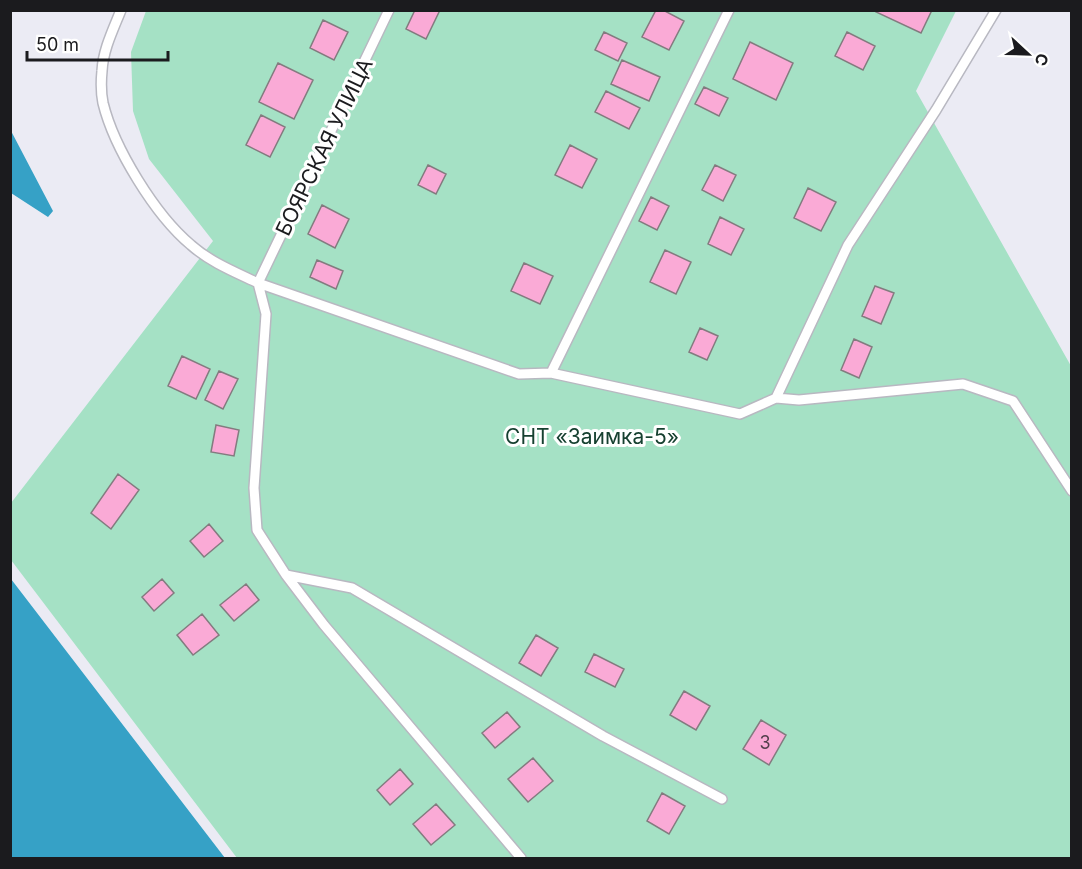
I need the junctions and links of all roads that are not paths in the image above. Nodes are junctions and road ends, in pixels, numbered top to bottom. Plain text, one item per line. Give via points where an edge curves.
1 (121, 10) edge
2 (389, 10) edge
3 (729, 10) edge
4 (996, 10) edge
5 (258, 283) junction
6 (551, 373) junction
7 (776, 398) junction
8 (1071, 491) edge
9 (286, 575) junction
10 (722, 799) dead end
11 (521, 858) edge

1 - 5 lane via 105,50 103,101 135,178 190,245
2 - 5 lane, БОЯРСКАЯ УЛИЦА
3 - 6 lane
4 - 7 lane via 848,245
5 - 6 lane via 519,374
5 - 9 lane via 266,314 254,488 257,530
6 - 7 lane via 740,414
7 - 8 lane via 800,400 963,384 1013,401
9 - 10 lane via 352,588 603,736
9 - 11 lane

